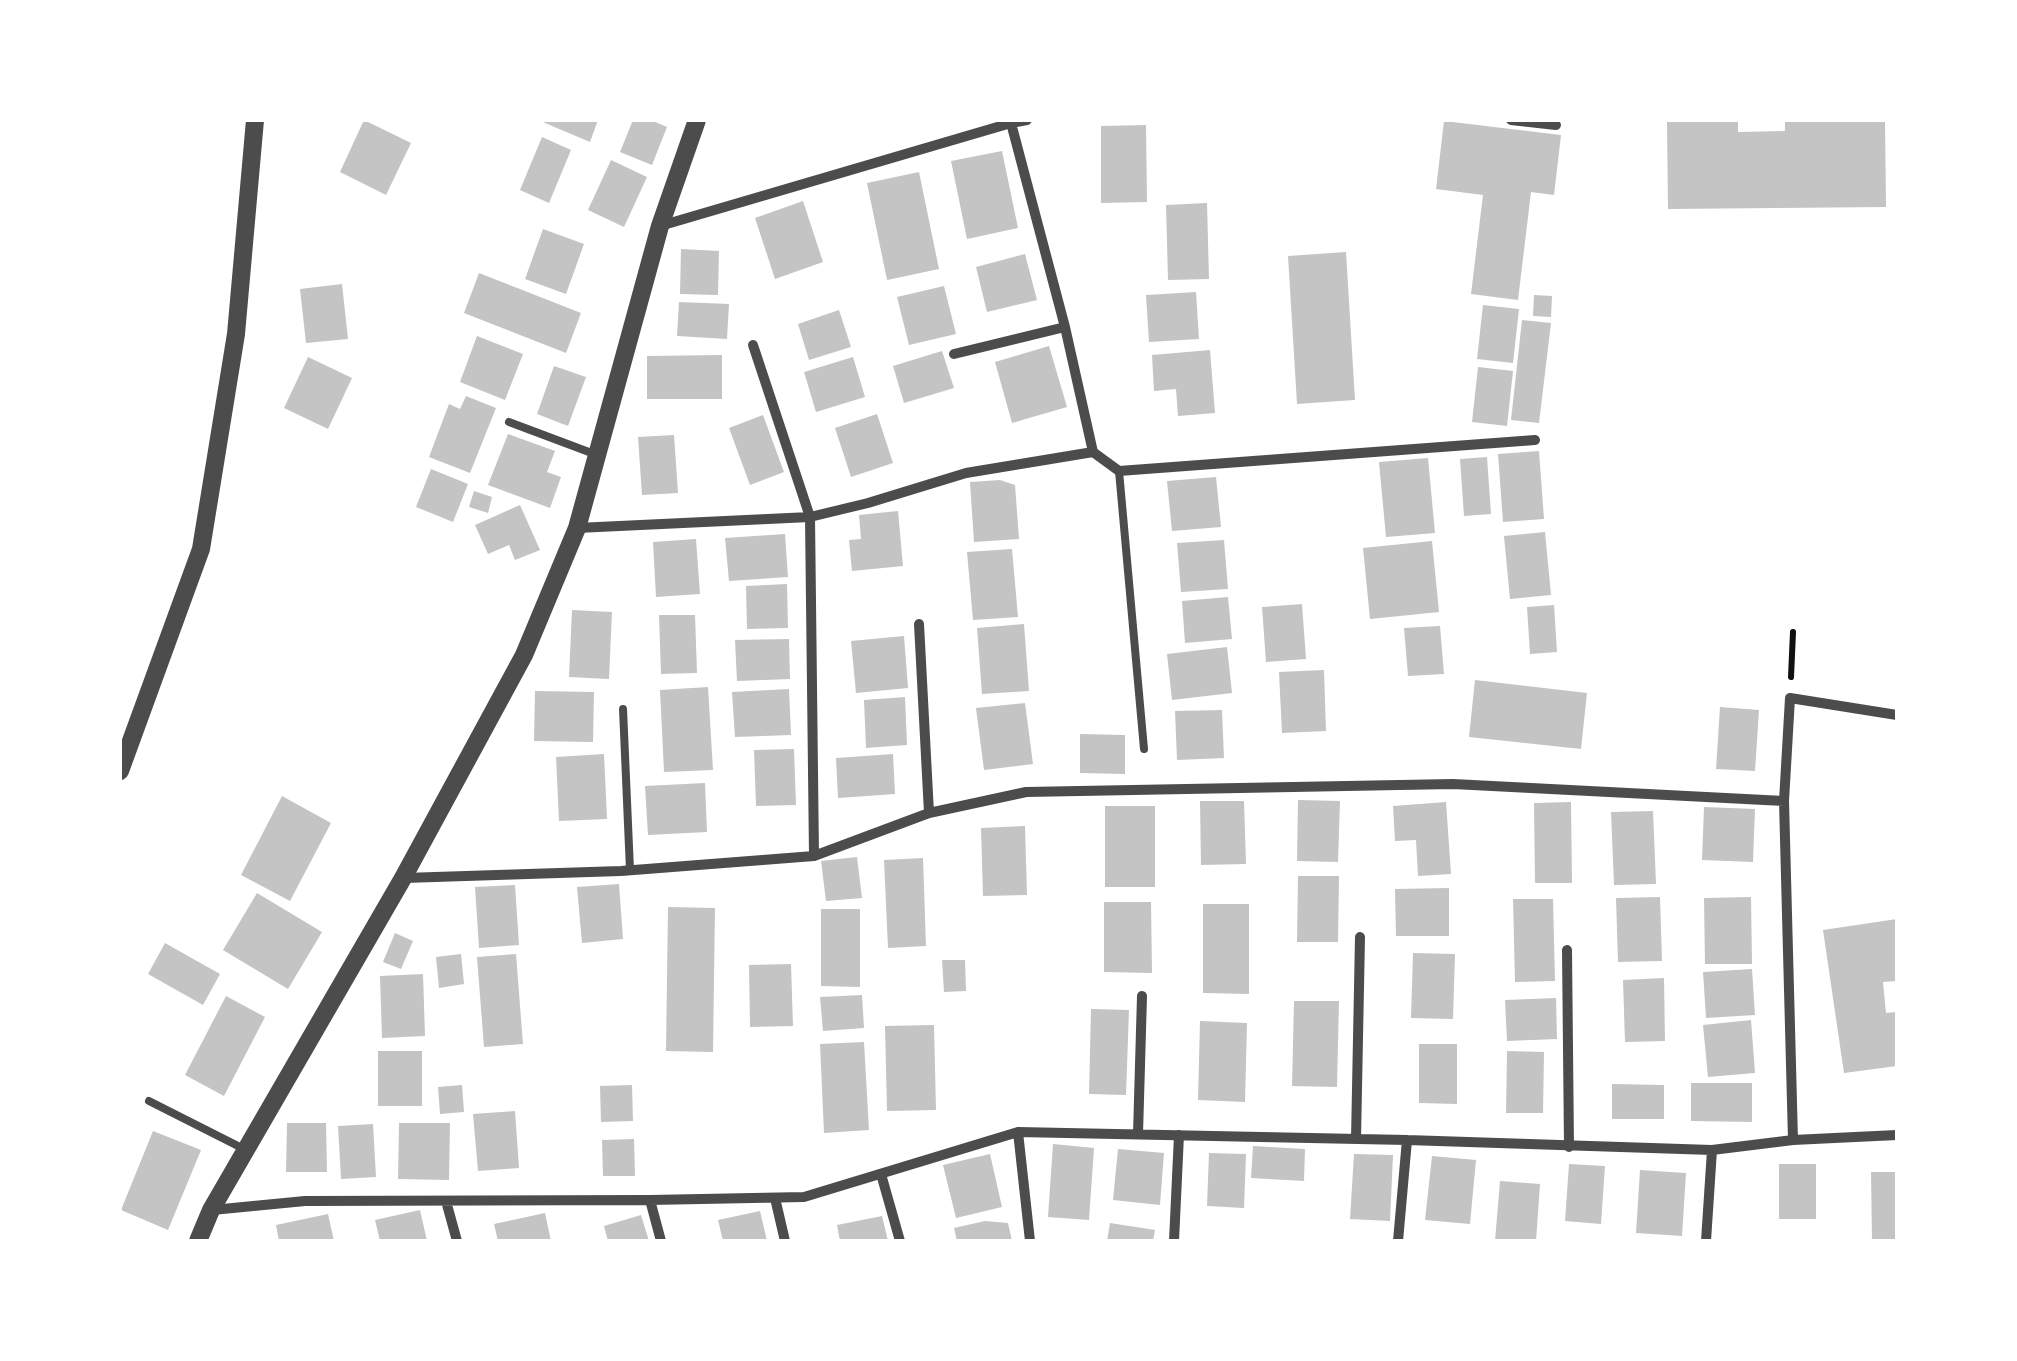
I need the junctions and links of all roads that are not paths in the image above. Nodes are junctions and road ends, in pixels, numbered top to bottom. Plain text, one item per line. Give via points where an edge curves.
1 (255, 120) edge
2 (696, 120) edge
3 (1027, 120) edge
4 (1510, 120) edge
5 (1011, 123) junction
6 (1556, 125) dead end
7 (660, 226) junction
8 (1065, 327) junction
9 (753, 346) dead end
10 (954, 354) dead end
11 (508, 422) dead end
12 (1535, 440) dead end
13 (1093, 452) junction
14 (596, 455) junction
15 (1119, 470) junction
16 (810, 517) junction
17 (577, 528) junction
18 (919, 624) dead end
19 (623, 709) dead end
20 (1897, 715) edge
21 (1144, 749) dead end
22 (120, 771) edge
23 (1784, 801) junction
24 (929, 814) junction
25 (814, 856) junction
26 (630, 870) junction
27 (403, 878) junction
28 (1360, 937) dead end
29 (1567, 950) dead end
30 (1142, 996) dead end
31 (149, 1102) dead end
32 (1018, 1132) junction
33 (1138, 1134) junction
34 (1180, 1134) junction
35 (1897, 1135) edge
36 (1356, 1139) junction
37 (1407, 1140) junction
38 (1793, 1140) junction
39 (1570, 1146) junction
40 (246, 1150) junction
41 (1712, 1150) junction
42 (881, 1174) junction
43 (775, 1198) junction
44 (650, 1200) junction
45 (446, 1201) junction
46 (211, 1210) junction
47 (198, 1241) edge
48 (457, 1241) edge
49 (661, 1241) edge
50 (784, 1241) edge
51 (900, 1241) edge
52 (1030, 1241) edge
53 (1174, 1241) edge
54 (1398, 1241) edge
55 (1706, 1241) edge

1 - 22 street via 236,334 200,549
2 - 7 street
3 - 5 street
4 - 6 street
5 - 7 street
5 - 8 street
7 - 14 street
8 - 10 street
8 - 13 street
9 - 16 street
11 - 14 lane
12 - 15 street
13 - 15 street
13 - 16 street via 966,473
14 - 17 street
15 - 21 lane
16 - 17 street
16 - 25 street
17 - 27 street via 524,656
18 - 24 street
19 - 26 lane
20 - 23 street via 1790,698
23 - 24 street via 1434,784 1026,792
23 - 38 street
24 - 25 street
25 - 26 street
26 - 27 street
27 - 40 street
28 - 36 street
29 - 39 street
30 - 33 street
31 - 40 lane
32 - 33 street
32 - 42 street
32 - 52 street
33 - 34 street
34 - 36 street
34 - 53 street
35 - 38 street
36 - 37 street
37 - 39 street
37 - 54 street
38 - 41 street
39 - 41 street
40 - 46 street
41 - 55 street
42 - 43 street via 804,1197
42 - 51 street
43 - 44 street
43 - 50 street
44 - 45 street
44 - 49 street
45 - 46 street
45 - 48 street
46 - 47 street

